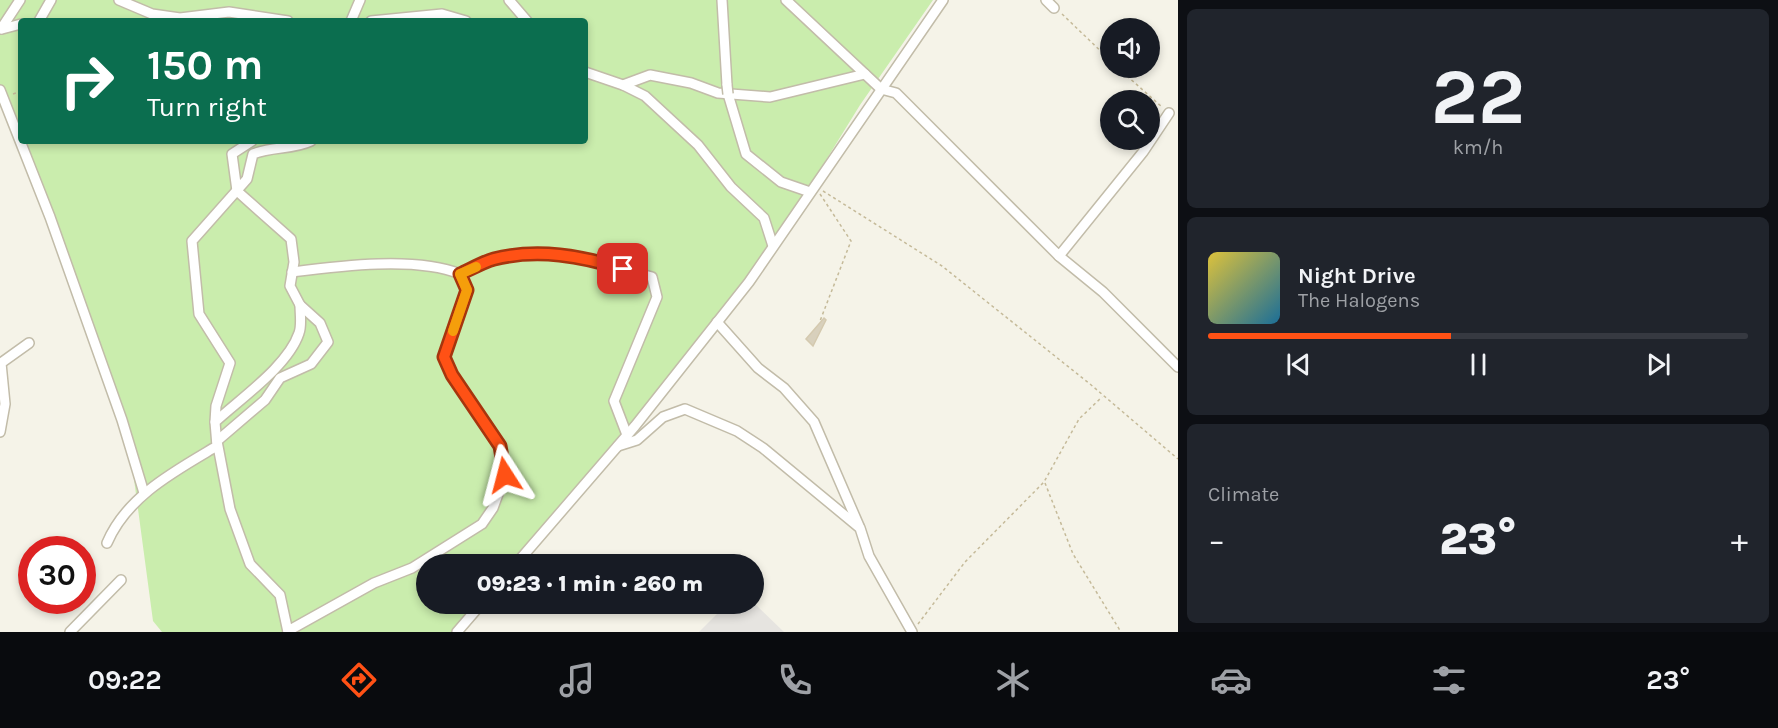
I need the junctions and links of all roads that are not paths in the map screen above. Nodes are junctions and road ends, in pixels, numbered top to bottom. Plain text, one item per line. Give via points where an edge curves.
1 (20, 0) edge
2 (51, 0) edge
3 (119, 0) edge
4 (360, 0) edge
5 (509, 0) edge
6 (723, 0) edge
7 (786, 0) edge
8 (943, 0) edge
9 (1046, 0) edge
10 (1054, 8) road end
11 (41, 18) edge
12 (180, 18) edge
13 (180, 18) edge
14 (268, 18) edge
15 (352, 18) edge
16 (401, 18) edge
17 (456, 18) edge
18 (524, 18) edge
19 (18, 25) edge
20 (1, 29) edge
21 (588, 73) edge
22 (865, 74) junction
23 (622, 85) junction
24 (881, 89) junction
25 (0, 90) edge
26 (1169, 113) road end
27 (18, 136) edge
28 (21, 144) edge
29 (247, 144) edge
30 (305, 144) edge
31 (812, 189) junction
32 (237, 191) junction
33 (773, 246) junction
34 (1059, 256) junction
35 (292, 272) junction
36 (460, 274) junction
37 (300, 305) junction
38 (717, 322) junction
39 (29, 343) dead end
40 (1178, 367) edge
41 (2, 403) edge
42 (215, 422) junction
43 (0, 432) edge
44 (627, 435) junction
45 (218, 446) junction
46 (616, 446) junction
47 (144, 493) junction
48 (860, 528) junction
49 (107, 543) dead end
50 (524, 554) edge
51 (121, 580) dead end
52 (473, 614) edge
53 (70, 632) edge
54 (288, 632) edge
55 (457, 632) edge
56 (912, 632) edge

1 - 20 street
2 - 11 street
3 - 13 street via 152,14
4 - 15 street
5 - 18 street
6 - 31 street via 728,90 746,154 781,182
7 - 22 street
8 - 24 street
9 - 10 street
12 - 14 street via 229,12
16 - 17 street via 442,14
19 - 20 street
21 - 23 street
22 - 23 street via 770,97 718,93 650,75
22 - 24 street
23 - 33 street via 645,96 698,145 731,187 764,218
24 - 31 street
24 - 34 street via 896,93
25 - 27 street
26 - 34 street via 1143,152
28 - 47 street via 122,420
29 - 32 street via 232,154
30 - 32 street via 296,148 270,147 253,154 248,179
31 - 33 street
32 - 35 street via 291,239
32 - 42 street via 192,242 199,314 230,363
33 - 38 street
34 - 40 street via 1102,292
35 - 36 street via 348,265 443,267
35 - 37 street via 290,286
36 - 44 street via 494,259 555,254 589,258 652,277 657,297 614,401
36 - 54 street via 467,290 444,357 500,446 505,475 493,508 482,524 412,568 374,583
37 - 42 street via 300,332 290,353
37 - 45 street via 320,323 328,342 311,364 280,378 265,400 217,441
38 - 44 street
38 - 48 street via 814,422
39 - 41 street via 1,363
41 - 43 street
42 - 45 street
44 - 46 street
45 - 47 street
45 - 54 street via 230,509 250,564 280,596
46 - 48 street via 637,440 663,417 685,409 737,430
46 - 50 street
47 - 49 street via 113,529
48 - 56 street via 869,556
51 - 53 street
52 - 55 street

